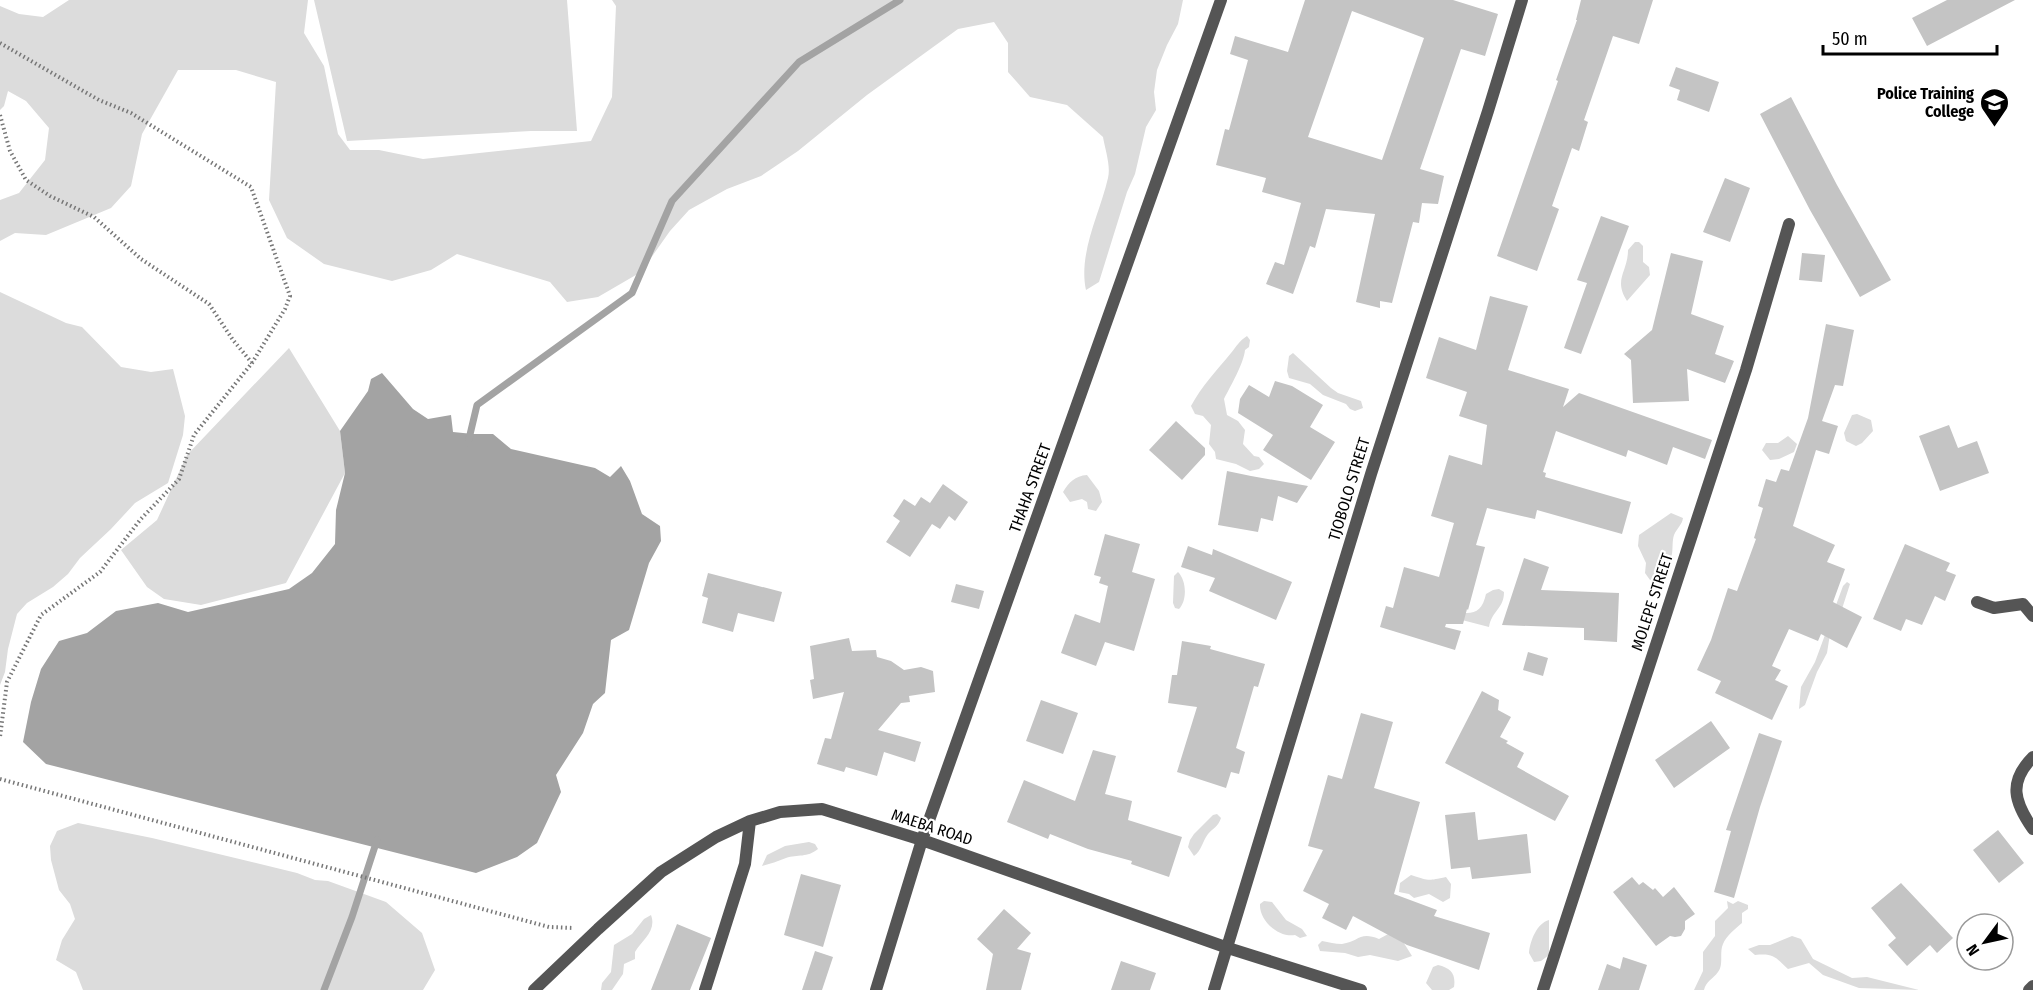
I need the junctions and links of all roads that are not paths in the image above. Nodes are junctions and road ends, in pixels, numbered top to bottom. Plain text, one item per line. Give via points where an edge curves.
1 (1221, 0) edge
2 (1521, 0) edge
3 (1790, 224) dead end
4 (1977, 602) dead end
5 (2033, 616) edge
6 (2033, 757) edge
7 (750, 821) junction
8 (2033, 829) edge
9 (921, 840) junction
10 (1228, 948) junction
11 (2033, 986) edge
12 (534, 990) edge
13 (705, 990) edge
14 (876, 990) edge
15 (1214, 990) edge
16 (1361, 990) edge
17 (1543, 990) edge
18 (2029, 990) edge

1 - 9 street, THAHA STREET
2 - 10 street, TJOBOLO STREET via 1371,474
3 - 17 street, MOLEPE STREET
4 - 5 street via 1994,608 2023,604
6 - 8 street via 2021,769 2016,790 2020,811
7 - 9 street, MAEBA ROAD via 780,812 822,809
7 - 12 street, MAEBA ROAD via 716,837 661,872
7 - 13 street via 745,864
9 - 10 street, MAEBA ROAD
9 - 14 street, THAHA STREET
10 - 15 street, TJOBOLO STREET
10 - 16 street, MAEBA ROAD
11 - 18 street

